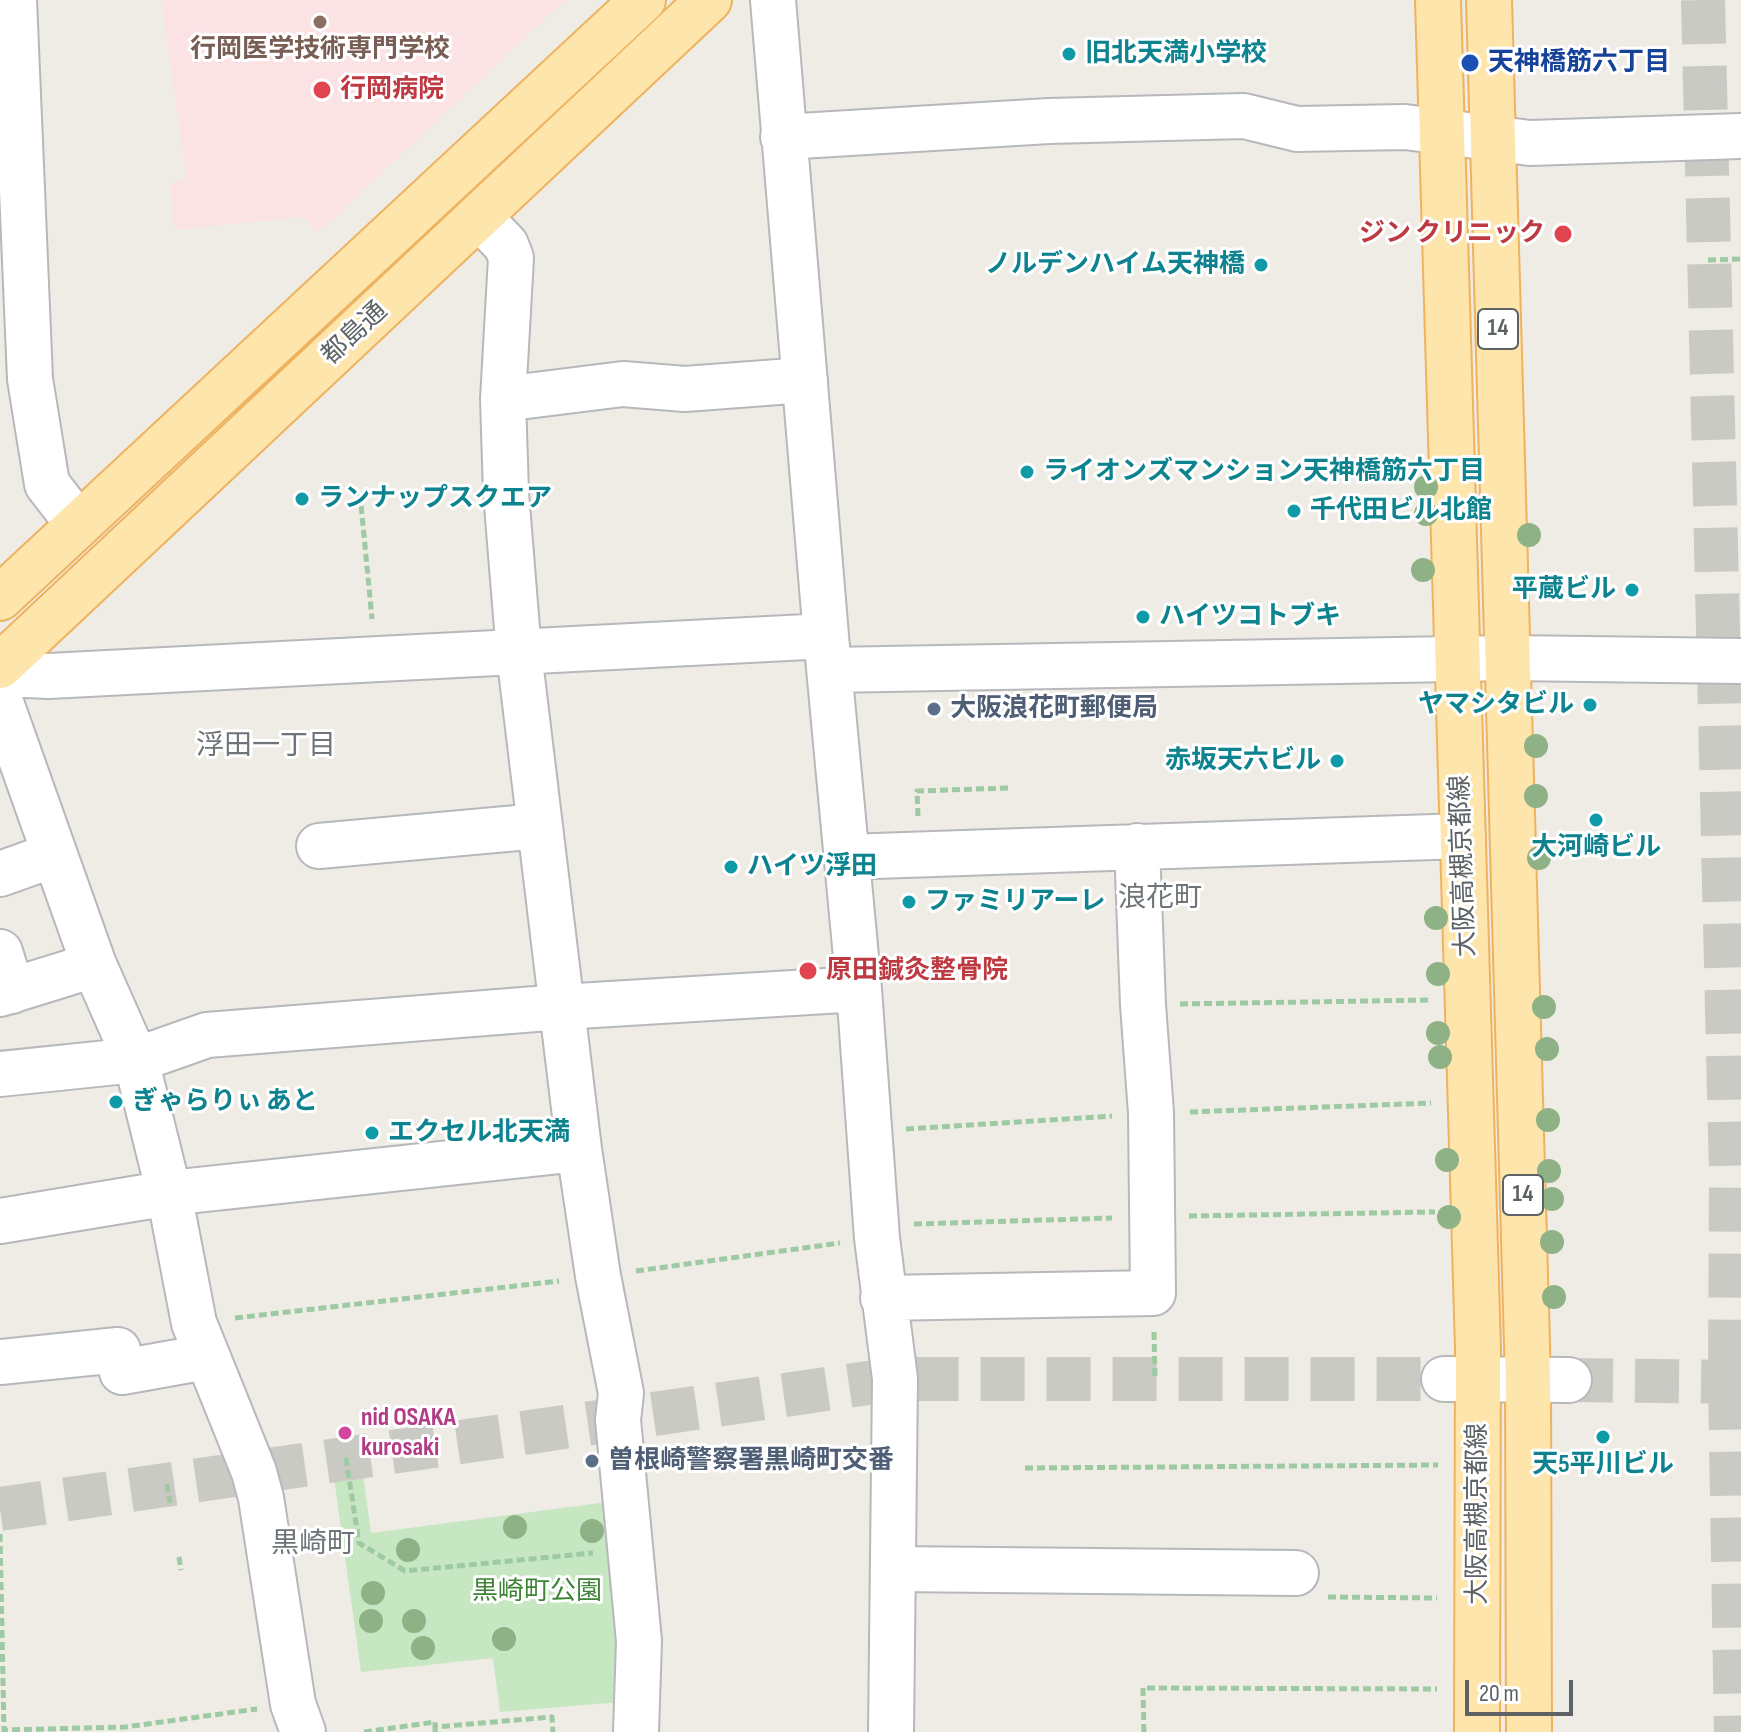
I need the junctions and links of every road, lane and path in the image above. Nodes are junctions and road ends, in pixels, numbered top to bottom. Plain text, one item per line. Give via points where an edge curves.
1 (14, 0) edge
2 (643, 0) edge
3 (709, 0) edge
4 (773, 0) edge
5 (1438, 0) edge
6 (1489, 0) edge
7 (9, 70) edge
8 (1441, 131) junction
9 (1741, 136) edge
10 (783, 137) junction
11 (1493, 138) junction
12 (11, 190) edge
13 (479, 217) junction
14 (1741, 259) edge
15 (1708, 260) dead end
16 (805, 380) junction
17 (503, 399) junction
18 (360, 494) dead end
19 (78, 524) junction
20 (0, 598) edge
21 (519, 653) junction
22 (828, 653) junction
23 (1508, 658) junction
24 (1457, 659) junction
25 (376, 660) junction
26 (1741, 661) edge
27 (0, 666) edge
28 (0, 674) edge
29 (0, 700) edge
30 (1010, 788) dead end
31 (539, 826) junction
32 (1463, 836) junction
33 (319, 846) dead end
34 (1137, 846) junction
35 (53, 855) junction
36 (918, 855) junction
37 (846, 857) junction
38 (0, 874) edge
39 (94, 965) junction
40 (4, 979) edge
41 (859, 989) junction
42 (1433, 1000) dead end
43 (1143, 1005) junction
44 (561, 1007) junction
45 (136, 1060) junction
46 (0, 1074) edge
47 (579, 1149) junction
48 (169, 1193) junction
49 (0, 1221) edge
50 (877, 1238) junction
51 (598, 1276) junction
52 (883, 1298) junction
53 (200, 1340) junction
54 (0, 1362) edge
55 (1461, 1380) junction
56 (1549, 1380) junction
57 (346, 1458) dead end
58 (1438, 1465) dead end
59 (1025, 1468) dead end
60 (167, 1484) dead end
61 (170, 1503) dead end
62 (0, 1534) edge
63 (630, 1550) junction
64 (179, 1557) dead end
65 (893, 1569) junction
66 (181, 1570) dead end
67 (1296, 1573) joint
68 (1437, 1598) dead end
69 (1438, 1689) dead end
70 (298, 1718) edge
71 (435, 1730) edge
72 (364, 1732) edge
73 (553, 1732) edge
74 (636, 1732) edge
75 (891, 1732) edge
76 (1144, 1732) edge
77 (1477, 1732) edge
78 (1529, 1732) edge

1 - 7 street
2 - 19 main road, 都島通
3 - 13 main road, 都島通
4 - 10 street
5 - 8 main road, 大阪高槻京都線 / 14
6 - 11 main road, 大阪高槻京都線 / 14
7 - 12 street
8 - 10 street via 1297,129 1244,116
8 - 11 street
8 - 24 main road, 大阪高槻京都線 / 14
9 - 11 street via 1530,143
10 - 16 street
11 - 23 main road, 大阪高槻京都線 / 14
12 - 19 street via 30,379 47,484
13 - 17 street via 506,245 511,258
13 - 27 main road, 都島通
14 - 15 path
16 - 17 street via 685,389 623,384
16 - 22 street
17 - 21 street
18 - 25 path
19 - 20 main road, 都島通
21 - 22 street
21 - 25 street
21 - 31 street
22 - 24 street
22 - 37 street
23 - 24 street
23 - 26 street
23 - 56 main road, 大阪高槻京都線 / 14
24 - 32 main road, 大阪高槻京都線 / 14
25 - 28 street
29 - 35 street
30 - 36 path via 917,791
31 - 33 street
31 - 44 street
32 - 34 street
32 - 55 main road, 大阪高槻京都線 / 14
34 - 36 street
34 - 43 street
35 - 38 street
35 - 39 street
36 - 37 street
37 - 41 street
39 - 40 street
39 - 45 street
41 - 44 street
41 - 50 street
42 - 43 path
43 - 52 street via 1151,1113 1153,1293
44 - 45 street via 207,1035
44 - 47 street
45 - 46 street
45 - 48 street
47 - 48 street
47 - 51 street
48 - 49 street
48 - 53 street
50 - 51 path
50 - 52 street
51 - 53 path
51 - 63 street via 621,1393 618,1420
52 - 65 street via 895,1379
53 - 54 street via 122,1372 118,1350
53 - 70 street via 261,1498
55 - 56 street
55 - 77 main road, 大阪高槻京都線 / 14
56 - 78 main road, 大阪高槻京都線 / 14
57 - 63 path via 359,1543 405,1571
58 - 59 path
60 - 61 path
62 - 70 path via 4,1730
63 - 74 street via 639,1641
64 - 66 path
65 - 67 street
65 - 75 street
67 - 68 path via 1295,1597
69 - 76 path via 1143,1688
71 - 72 path via 435,1722
71 - 73 path via 552,1717

